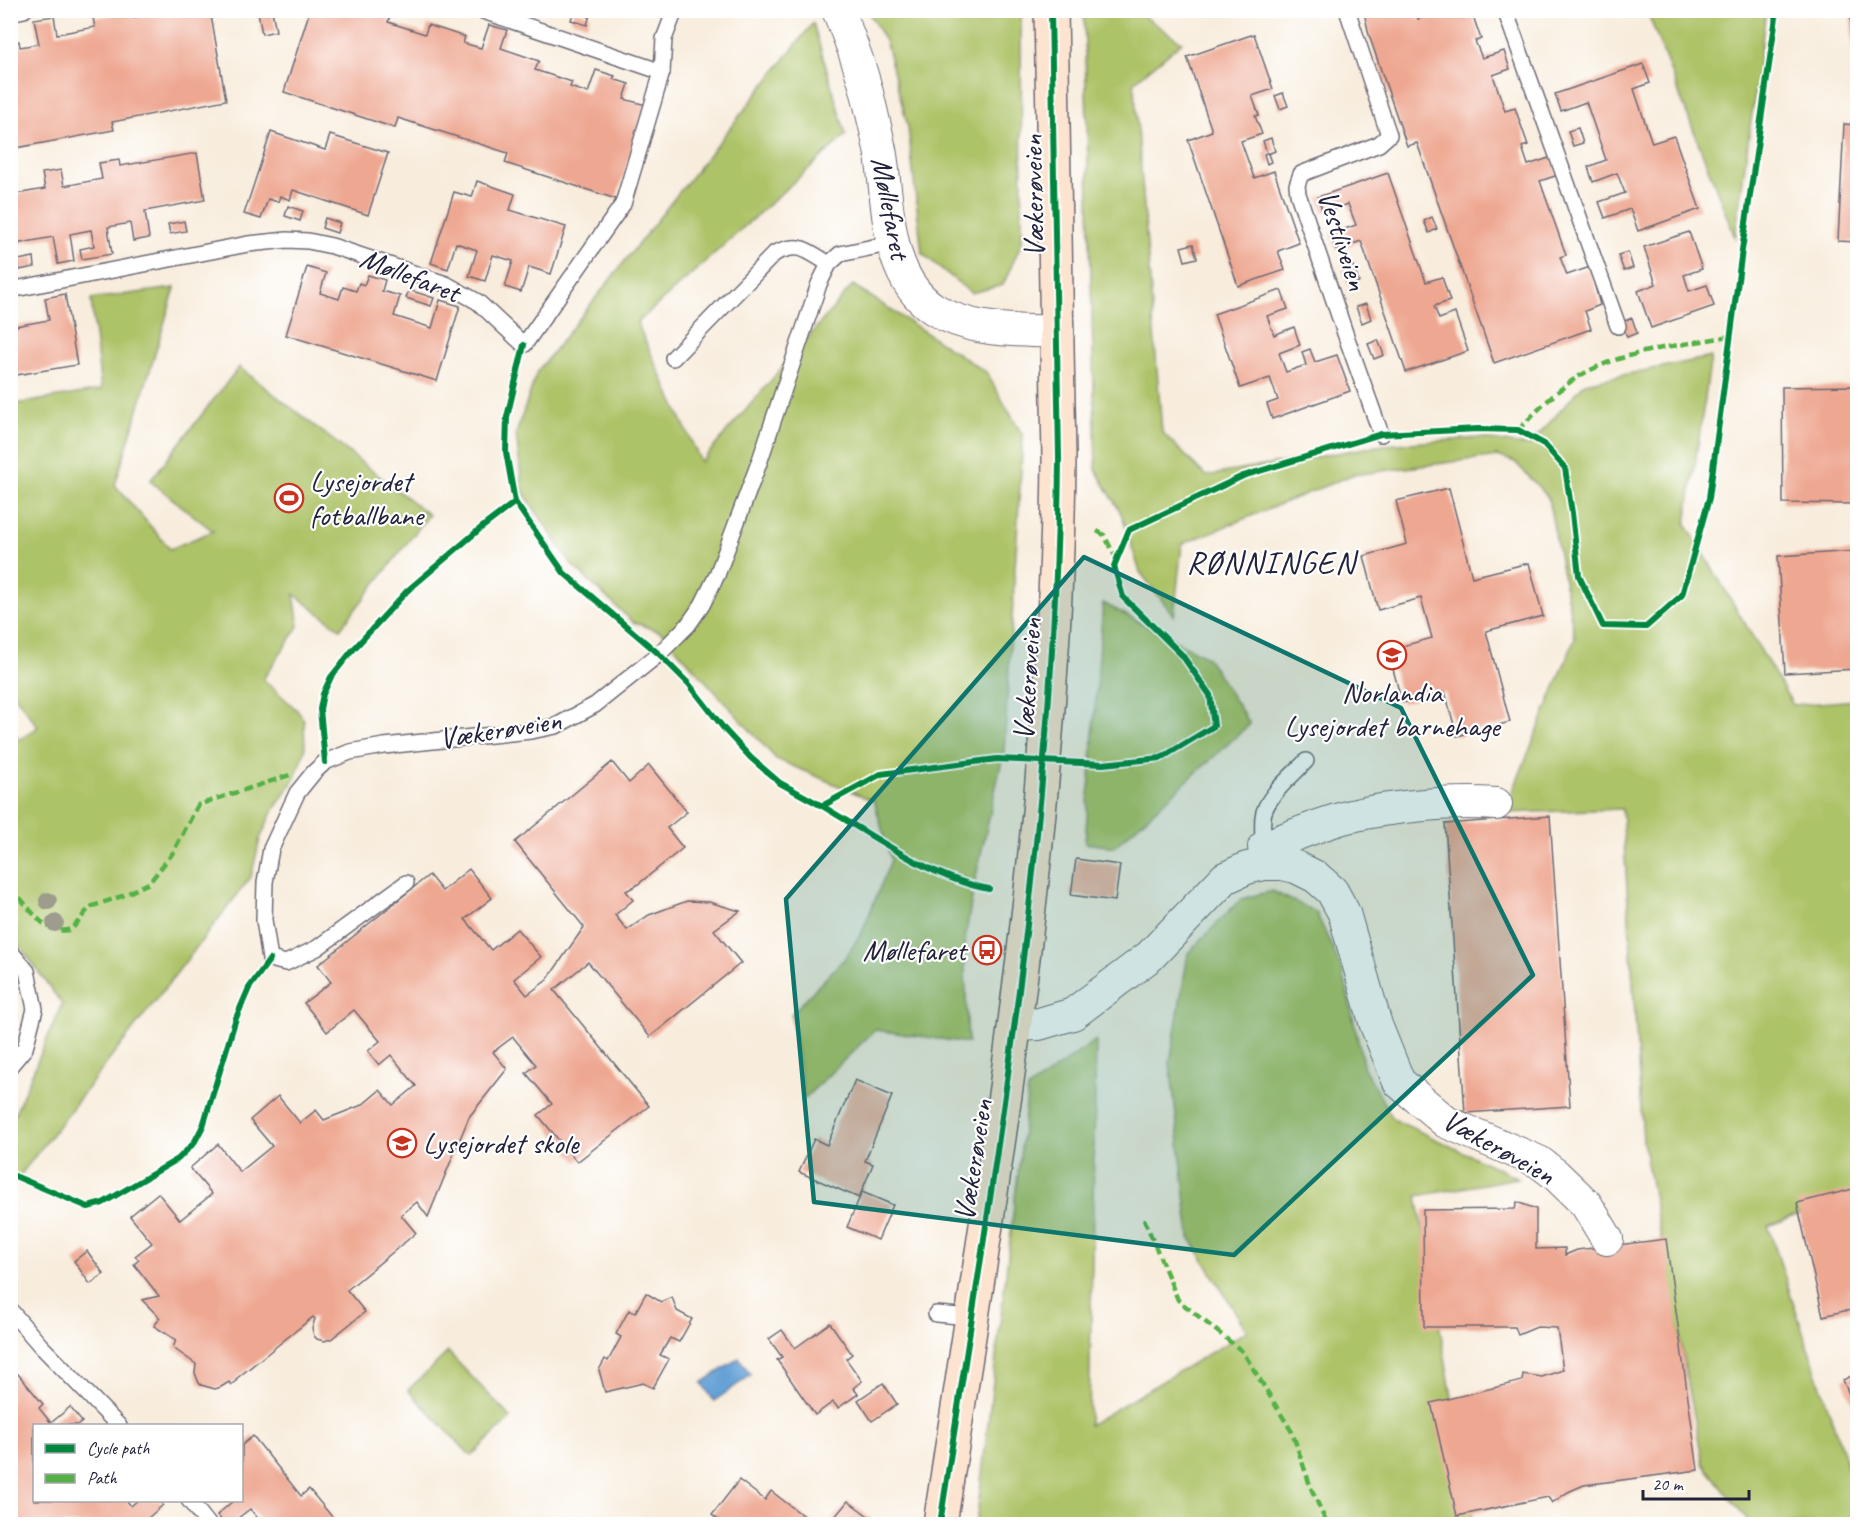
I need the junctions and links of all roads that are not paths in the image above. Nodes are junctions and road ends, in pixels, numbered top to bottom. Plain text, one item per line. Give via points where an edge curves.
1 (24, 10) edge
2 (480, 10) edge
3 (675, 10) edge
4 (838, 10) edge
5 (1051, 10) edge
6 (1347, 10) edge
7 (1504, 10) edge
8 (10, 14) edge
9 (662, 72) junction
10 (893, 243) junction
11 (829, 264) junction
12 (10, 290) edge
13 (1618, 326) dead end
14 (1058, 332) junction
15 (673, 358) dead end
16 (1381, 434) dead end
17 (1306, 761) dead end
18 (1496, 804) dead end
19 (1264, 856) junction
20 (406, 883) dead end
21 (10, 951) edge
22 (1016, 1025) junction
23 (10, 1066) edge
24 (1607, 1239) dead end
25 (10, 1310) edge
26 (936, 1314) dead end
27 (971, 1317) junction
28 (118, 1424) edge
29 (191, 1502) edge
30 (208, 1524) edge
31 (940, 1524) edge

1 - 8 lane
2 - 9 lane
3 - 9 lane, Møllefaret via 664,39
4 - 10 street, Møllefaret via 870,102
5 - 14 main road, Vækerøveien
6 - 16 lane, Vestliveien via 1389,135 1379,144 1301,174 1297,185
7 - 13 lane
9 - 12 lane, Møllefaret via 623,204 524,345 478,302 446,284 308,241 248,244
10 - 11 lane via 840,254
10 - 14 street, Møllefaret via 916,294 934,309 984,327
11 - 15 lane via 801,247 788,247 776,253
11 - 20 lane, Vækerøveien via 717,575 688,625 659,654 595,705 556,726 384,746 350,752 325,762 297,793 272,849 265,882 264,920 270,959 286,963 295,960
14 - 22 main road, Vækerøveien via 1053,646 1040,814
17 - 19 lane via 1265,808
18 - 19 street, Vækerøveien via 1456,803 1347,817
19 - 22 street, Vækerøveien via 1225,878 1150,956 1073,1014 1039,1024
19 - 24 street, Vækerøveien via 1317,877 1332,891 1344,913 1376,1025 1400,1082 1446,1122 1539,1162 1586,1204
21 - 23 lane via 27,971 35,1009 25,1048
22 - 27 main road, Vækerøveien
25 - 28 lane
26 - 27 lane
27 - 31 main road, Vækerøveien
29 - 30 lane

